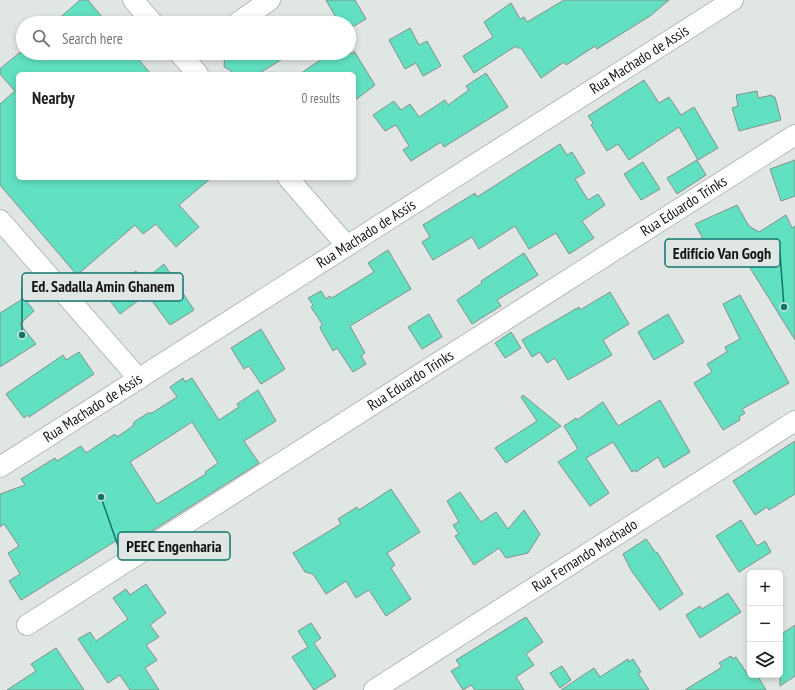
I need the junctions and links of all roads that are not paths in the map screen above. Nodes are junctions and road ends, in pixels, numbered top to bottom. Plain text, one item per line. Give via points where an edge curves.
1 (133, 0) edge
2 (270, 0) edge
3 (733, 0) edge
4 (147, 16) edge
5 (248, 16) edge
6 (795, 135) edge
7 (290, 180) edge
8 (0, 220) edge
9 (347, 246) junction
10 (139, 379) junction
11 (795, 421) edge
12 (0, 468) edge
13 (27, 625) dead end
14 (374, 690) edge

1 - 4 street
2 - 5 street
3 - 9 street, Rua Machado de Assis
6 - 13 street, Rua Eduardo Trinks
7 - 9 street
8 - 10 street
9 - 10 street, Rua Machado de Assis
10 - 12 street, Rua Machado de Assis
11 - 14 street, Rua Fernando Machado

